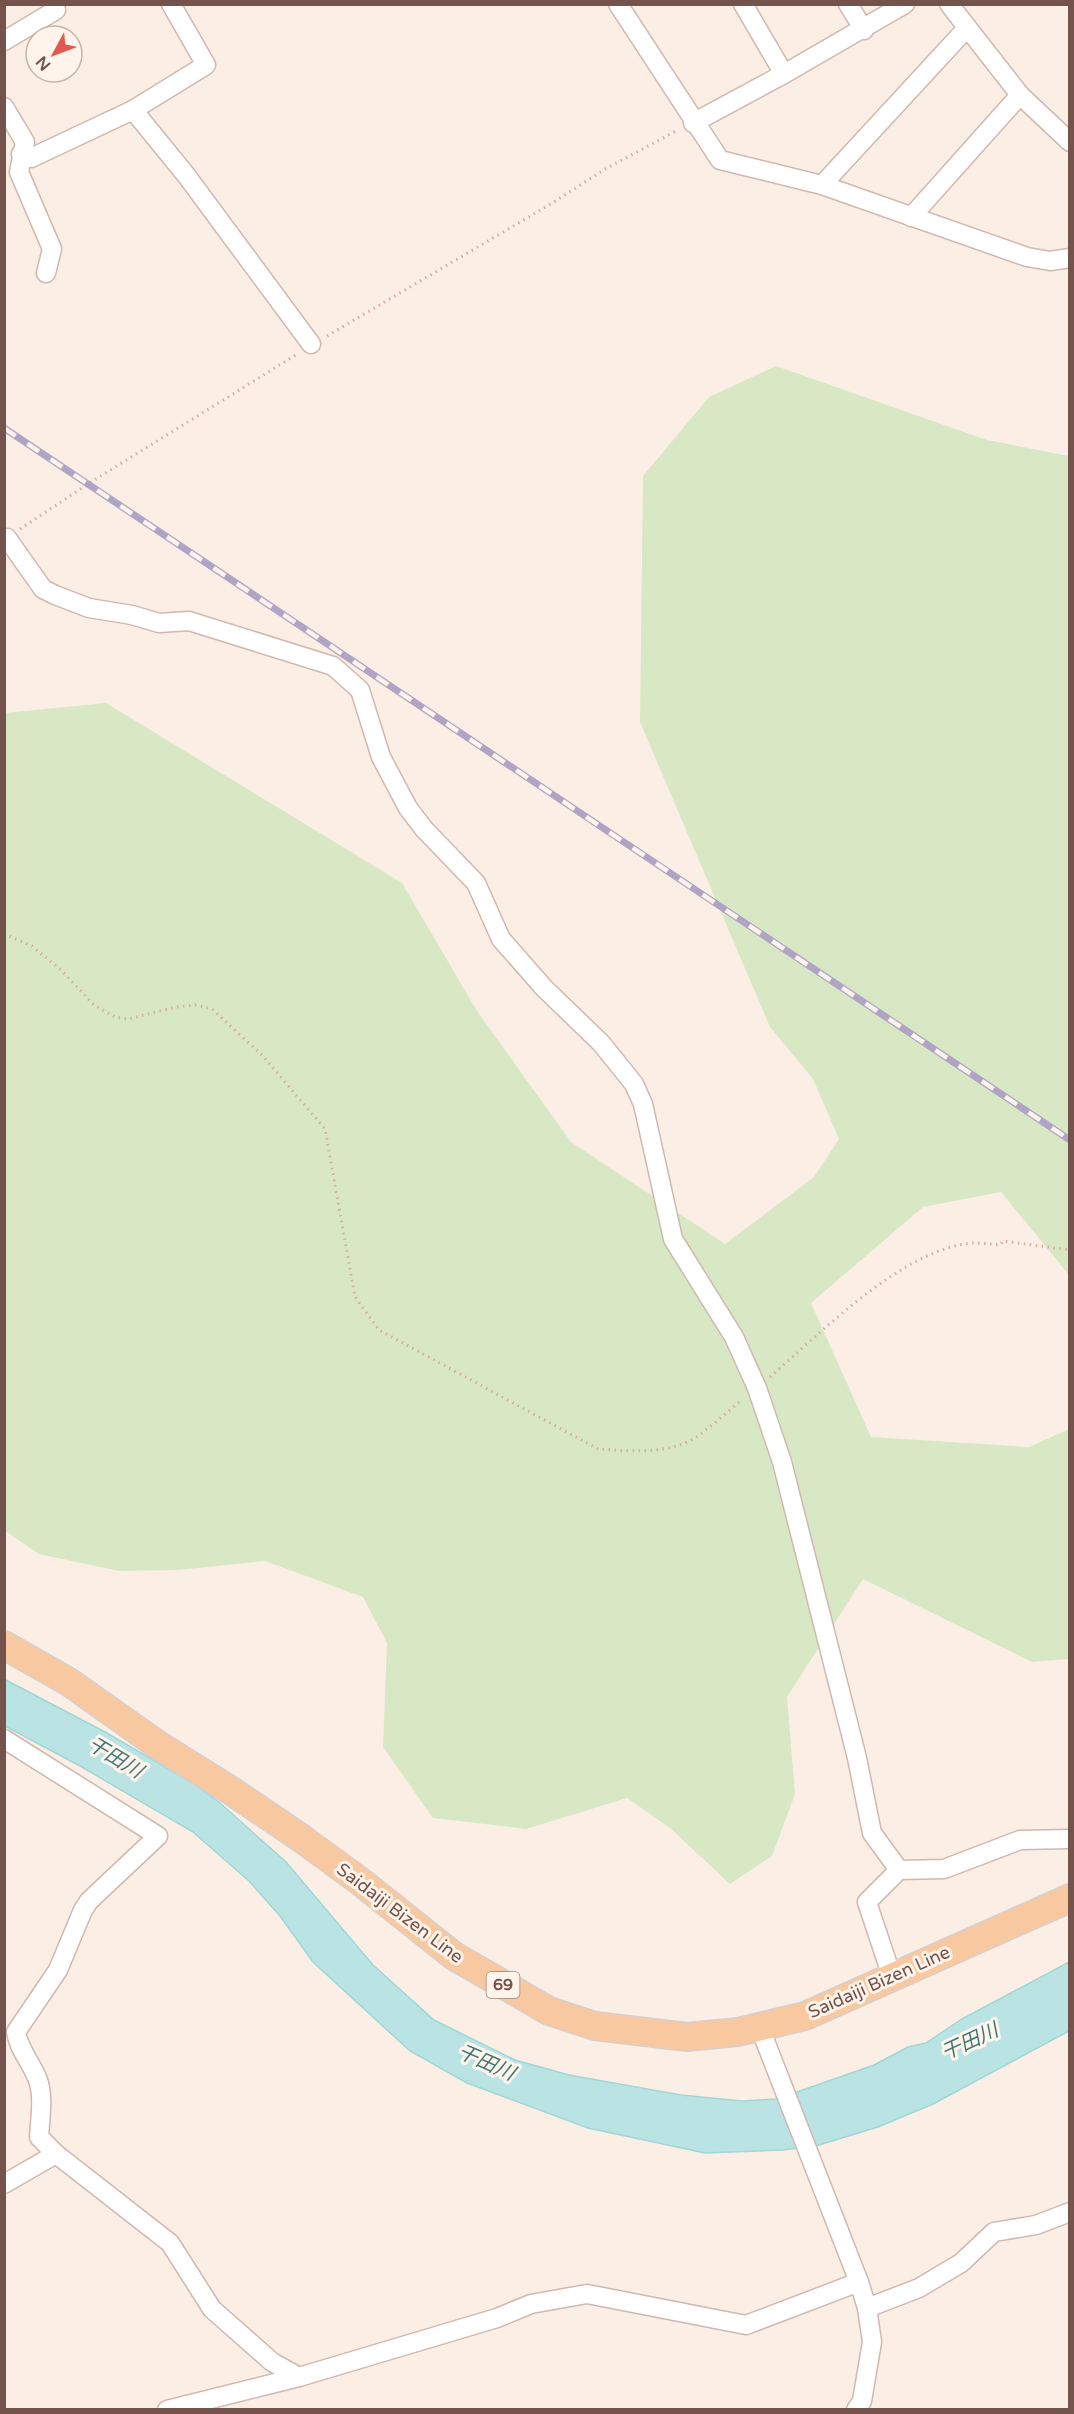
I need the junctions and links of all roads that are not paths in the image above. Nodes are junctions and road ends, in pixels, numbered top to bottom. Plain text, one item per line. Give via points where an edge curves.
1 (171, 4) edge
2 (618, 4) edge
3 (743, 4) edge
4 (848, 4) edge
5 (905, 4) edge
6 (949, 4) edge
7 (56, 10) dead end
8 (966, 29) junction
9 (864, 30) junction
10 (4, 40) edge
11 (784, 75) junction
12 (1020, 95) junction
13 (4, 107) edge
14 (133, 110) junction
15 (693, 123) junction
16 (1070, 142) edge
17 (21, 154) junction
18 (4, 165) edge
19 (822, 185) junction
20 (911, 217) junction
21 (1070, 258) edge
22 (46, 273) dead end
23 (311, 344) road end
24 (6, 539) edge
25 (4, 1645) edge
26 (4, 1739) edge
27 (1070, 1839) edge
28 (899, 1870) junction
29 (1070, 1898) edge
30 (892, 1977) junction
31 (760, 2028) junction
32 (56, 2154) junction
33 (4, 2184) edge
34 (1070, 2212) edge
35 (859, 2282) junction
36 (867, 2308) junction
37 (299, 2377) junction
38 (862, 2407) edge
39 (167, 2409) edge

1 - 14 street via 206,65
2 - 15 street
3 - 11 street
4 - 9 street
5 - 9 street
6 - 8 street
7 - 10 street
8 - 12 street
8 - 19 street
9 - 11 street
11 - 15 street
12 - 16 street
12 - 20 street
13 - 17 street via 25,142
14 - 17 street via 31,158
14 - 23 street
15 - 19 street via 720,160
17 - 18 street
17 - 22 street via 19,172 52,249
19 - 20 street
20 - 21 street via 1027,257 1050,261
24 - 28 street via 43,589 55,595 89,608 159,623 189,621 333,666 360,690 381,757 408,807 476,883 501,939 634,1083 643,1104 673,1239 734,1337 757,1388 782,1461 857,1758 872,1833
25 - 31 main road, Saidaiji Bizen Line / 69 via 69,1682 301,1838 454,1956 549,2012 595,2026 687,2037
26 - 32 street via 158,1836 89,1901 58,1970 16,2032 18,2044 38,2081 39,2137
27 - 28 street via 1020,1840 944,1869
28 - 30 street via 867,1902
29 - 30 main road, Saidaiji Bizen Line / 69
30 - 31 main road, Saidaiji Bizen Line / 69 via 805,2016
31 - 35 street
32 - 33 street
32 - 37 street via 170,2242 212,2309 272,2362
34 - 36 street via 1036,2225 994,2232 962,2263 920,2288
35 - 36 street
35 - 37 street via 746,2325 586,2294 531,2304 497,2318
36 - 38 street via 872,2342
37 - 39 street

